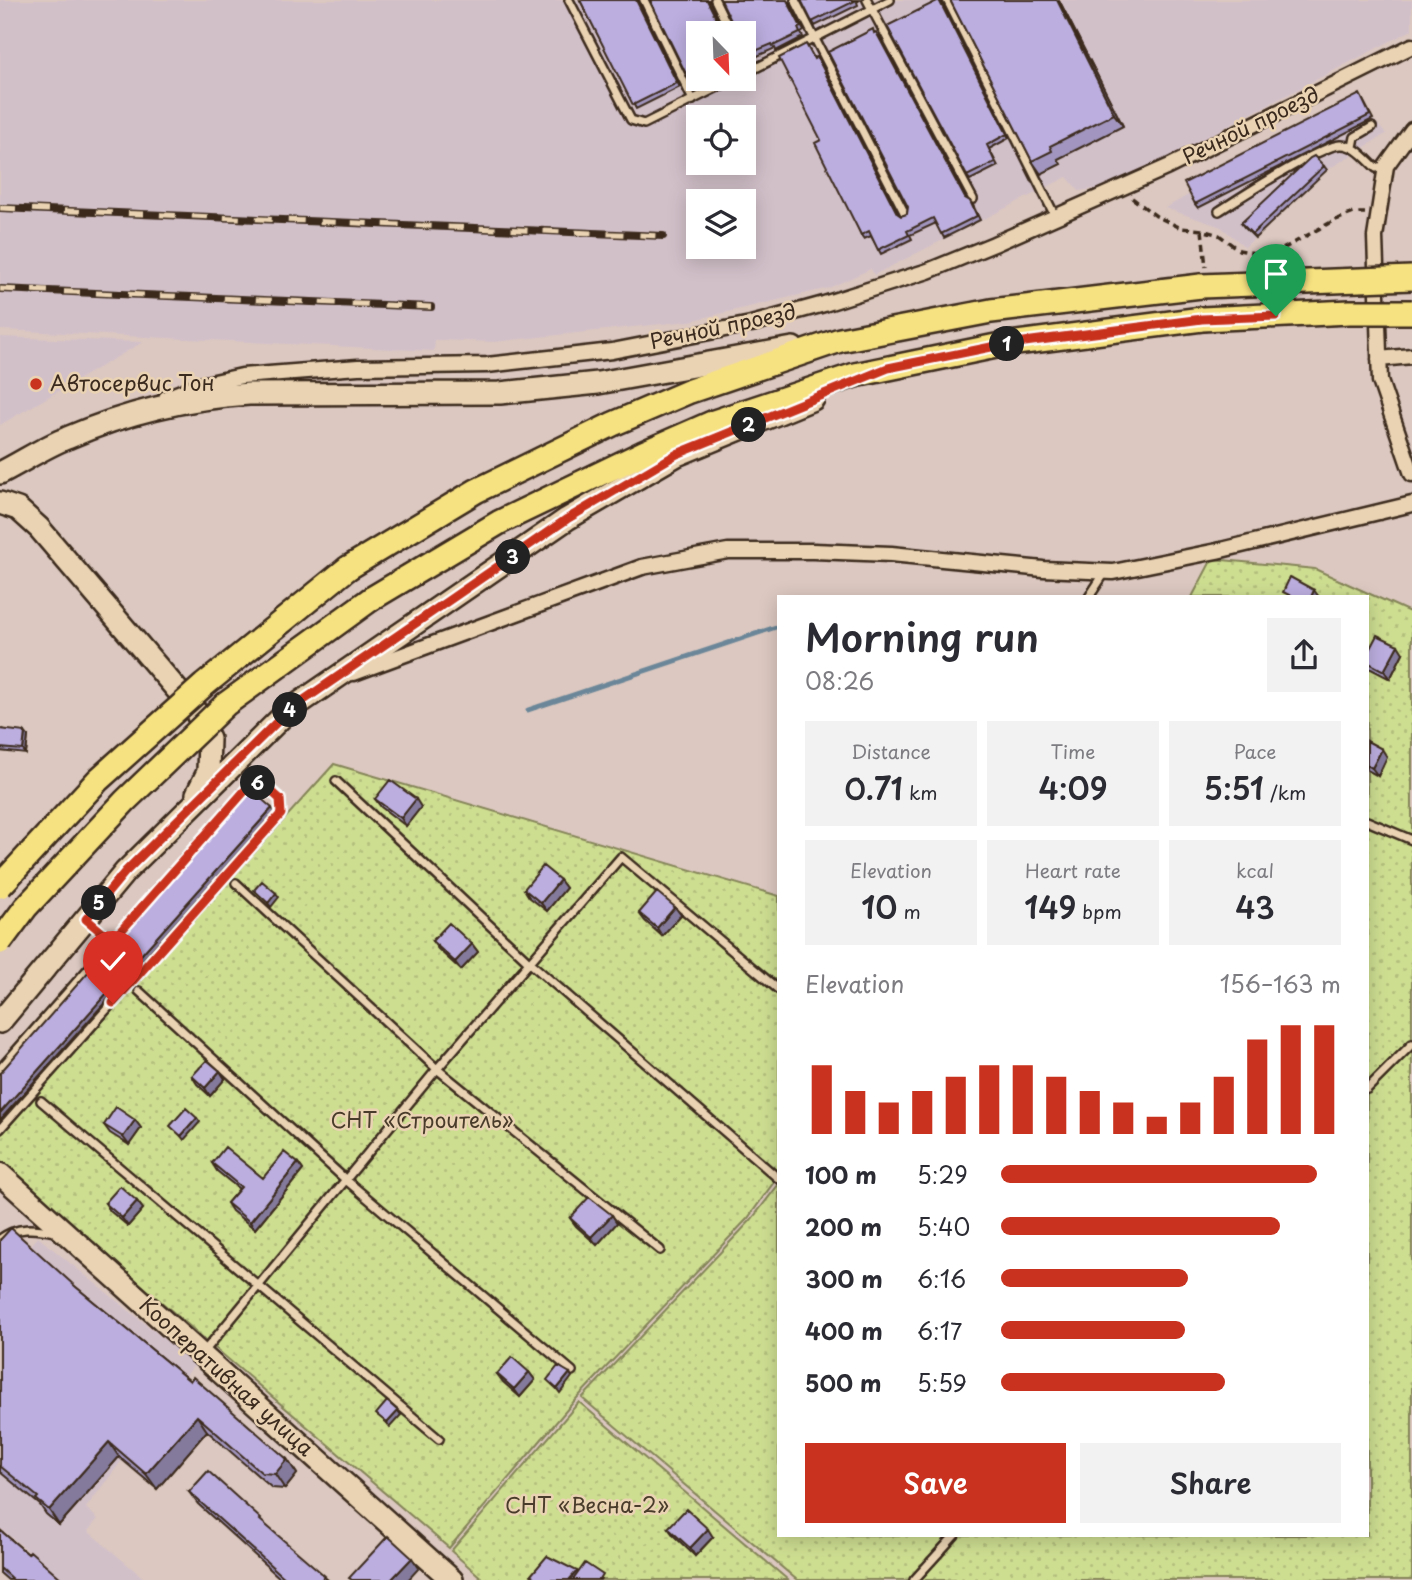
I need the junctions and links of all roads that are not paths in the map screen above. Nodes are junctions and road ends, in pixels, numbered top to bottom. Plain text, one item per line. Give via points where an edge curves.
1 (569, 0) edge
2 (643, 0) edge
3 (715, 0) edge
4 (795, 0) edge
5 (867, 0) edge
6 (890, 0) edge
7 (947, 0) edge
8 (872, 9) junction
9 (726, 21) edge
10 (814, 38) junction
11 (1412, 47) edge
12 (756, 67) edge
13 (710, 91) edge
14 (692, 100) junction
15 (1372, 127) dead end
16 (1412, 130) edge
17 (1353, 147) junction
18 (1386, 166) junction
19 (973, 199) dead end
20 (1219, 211) dead end
21 (905, 214) edge
22 (1056, 217) junction
23 (1412, 278) edge
24 (1412, 312) edge
25 (840, 340) junction
26 (1412, 356) edge
27 (1379, 359) junction
28 (888, 368) junction
29 (112, 421) junction
30 (0, 473) edge
31 (1412, 474) edge
32 (0, 503) edge
33 (1412, 504) edge
34 (1106, 571) junction
35 (1090, 595) edge
36 (330, 682) junction
37 (336, 781) dead end
38 (190, 808) junction
39 (1369, 822) edge
40 (1412, 840) edge
41 (236, 883) dead end
42 (0, 886) edge
43 (86, 919) junction
44 (112, 941) junction
45 (0, 942) edge
46 (530, 962) junction
47 (777, 988) edge
48 (139, 991) dead end
49 (0, 1022) edge
50 (1412, 1044) edge
51 (0, 1069) edge
52 (437, 1069) junction
53 (1369, 1087) edge
54 (41, 1101) dead end
55 (0, 1129) edge
56 (0, 1174) edge
57 (777, 1177) edge
58 (346, 1180) junction
59 (68, 1234) junction
60 (0, 1239) edge
61 (660, 1250) dead end
62 (257, 1287) junction
63 (201, 1356) junction
64 (572, 1371) edge
65 (439, 1439) dead end
66 (953, 1537) edge
67 (452, 1580) edge
68 (914, 1580) edge

1 - 14 lane via 631,120 644,124
2 - 14 lane
3 - 9 lane
4 - 10 lane
5 - 8 lane
6 - 8 lane
7 - 22 lane
8 - 10 lane
8 - 19 lane
10 - 12 lane
10 - 21 lane
11 - 22 street, Речной проезд
13 - 14 lane
15 - 17 lane via 1355,137
16 - 18 street
17 - 18 lane via 1376,168
17 - 20 lane via 1339,145 1308,159
18 - 27 street via 1375,237
22 - 29 street, Речной проезд via 928,271 751,324 612,351 487,365 358,367 242,376 196,386
23 - 25 main road, bridge via 1204,278
24 - 28 main road, bridge via 1202,319 1001,345
25 - 29 main road via 598,383 500,393 210,397
25 - 42 main road, bridge via 690,391 613,424 476,491 348,568 204,685 98,780
26 - 27 street
27 - 31 street via 1380,381
28 - 36 main road via 677,454 567,519
28 - 45 main road, bridge via 714,422 643,453 500,522 371,599 226,704 125,801 26,907
29 - 30 main road, Речной проезд via 64,439
32 - 38 main road via 18,509 39,528 196,712 209,738 208,772
33 - 34 street via 1217,551
34 - 35 lane
34 - 36 street via 878,554 727,551 642,567
36 - 38 main road via 288,711
37 - 46 lane
38 - 43 main road via 125,872
39 - 40 lane
41 - 52 lane
43 - 44 lane
43 - 49 main road
44 - 51 lane
44 - 55 lane via 249,786 261,782 280,799 281,814
46 - 47 lane via 621,857
46 - 52 lane
46 - 57 lane
48 - 58 lane
50 - 53 lane
52 - 58 lane
52 - 61 lane
54 - 62 lane
56 - 59 main road, Кооперативная улица
58 - 62 lane
58 - 64 lane
59 - 60 lane via 35,1228 12,1230
59 - 63 main road, Кооперативная улица
62 - 63 lane
62 - 65 lane
63 - 67 main road, Кооперативная улица
66 - 68 lane

